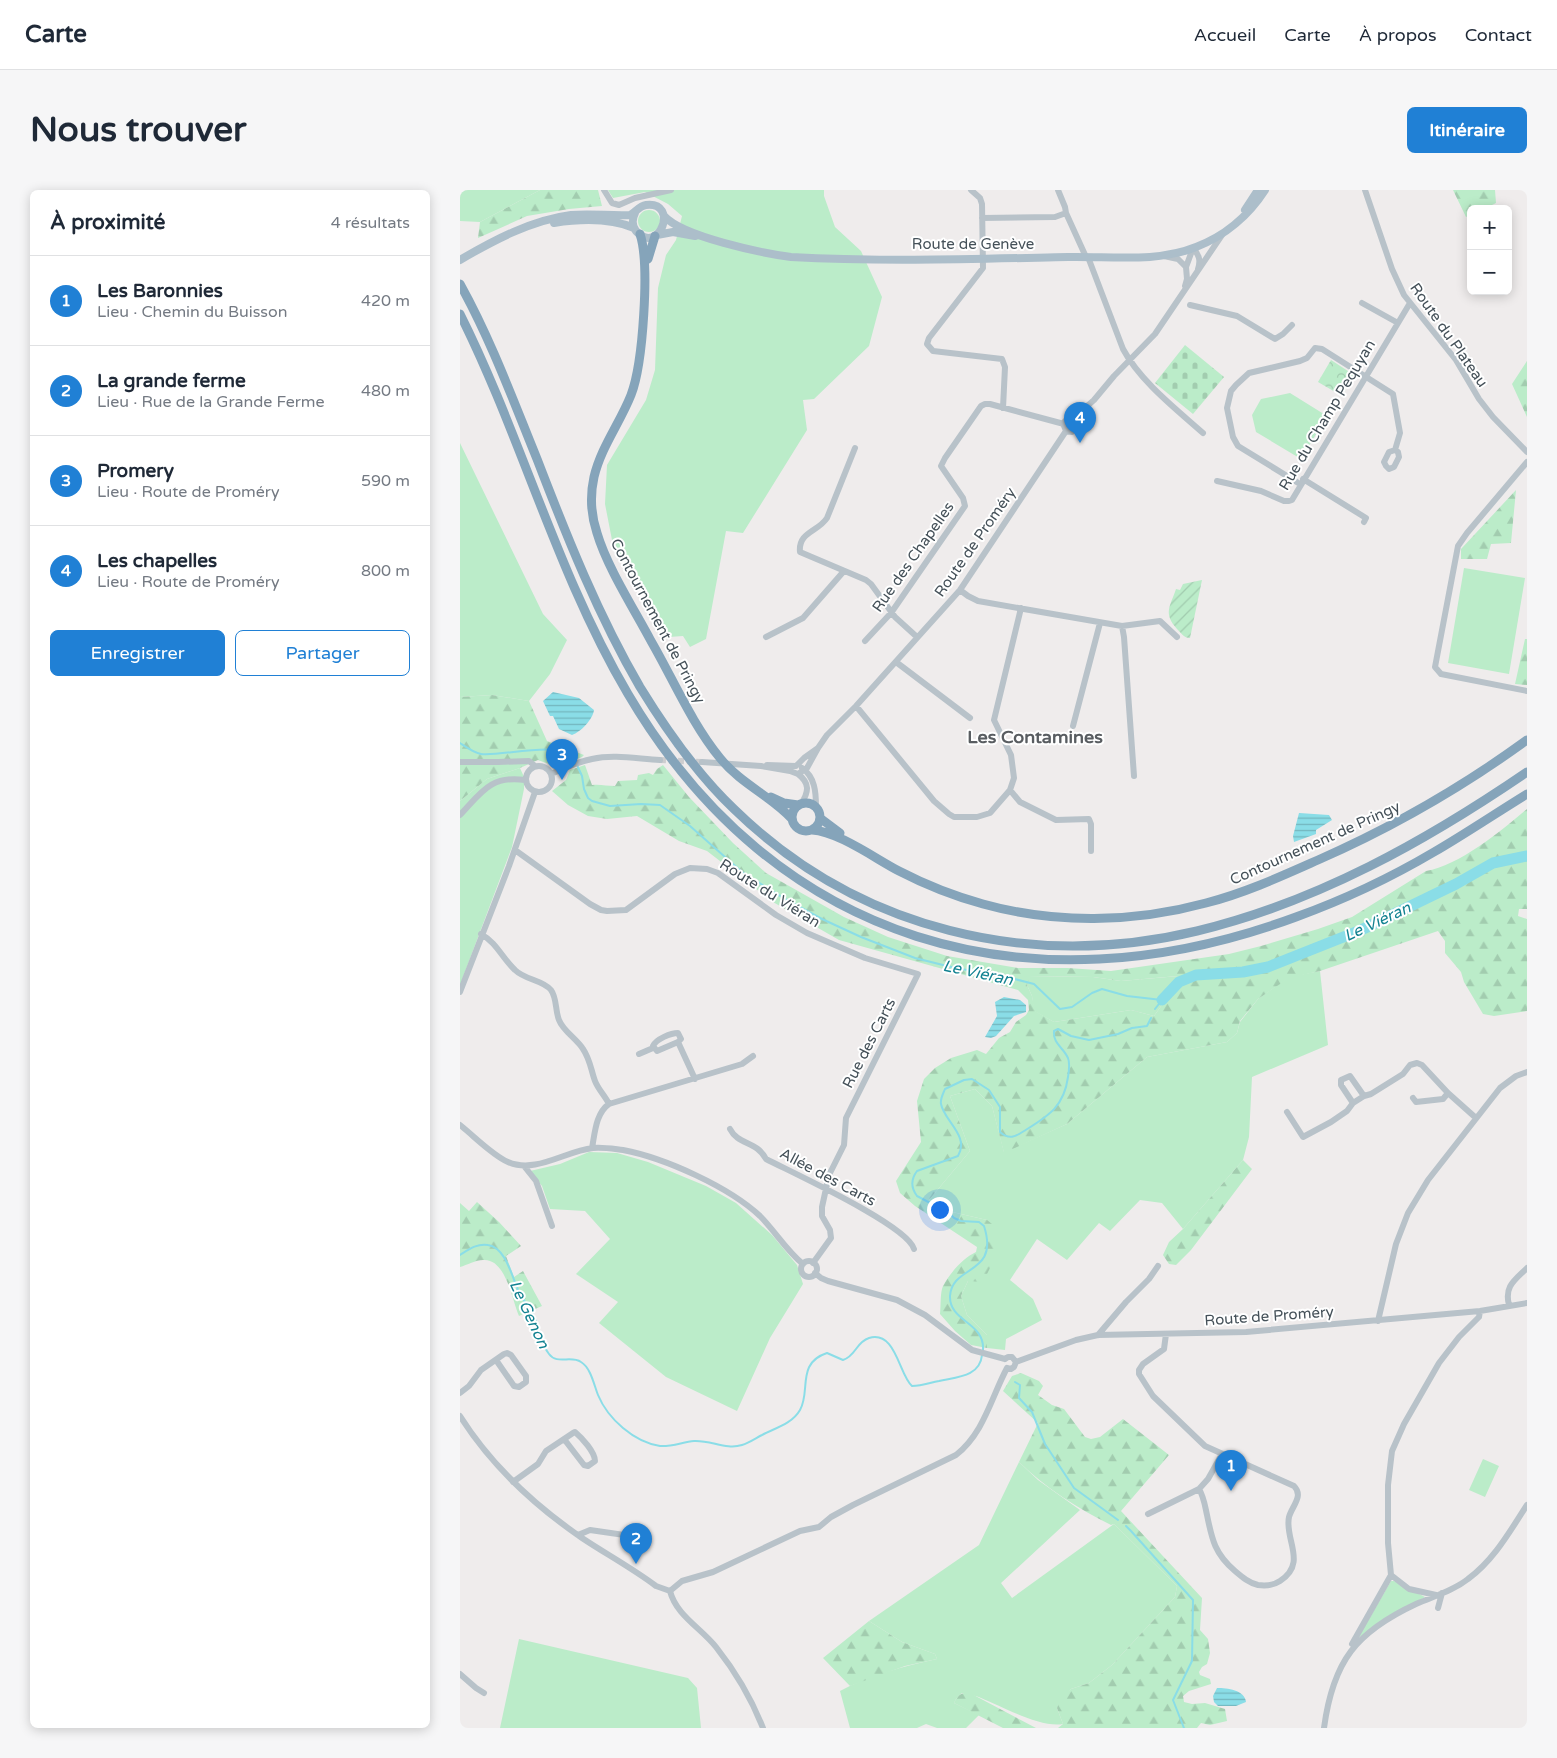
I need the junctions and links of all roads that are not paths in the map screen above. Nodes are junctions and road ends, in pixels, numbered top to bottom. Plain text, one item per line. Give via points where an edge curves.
1 (604, 190) edge
2 (671, 190) edge
3 (971, 190) edge
4 (1058, 190) edge
5 (1258, 190) edge
6 (1265, 190) edge
7 (1365, 190) edge
8 (635, 213) junction
9 (1066, 213) junction
10 (664, 216) junction
11 (982, 218) junction
12 (535, 225) junction
13 (1229, 229) junction
14 (637, 231) junction
15 (656, 235) junction
16 (1222, 235) junction
17 (714, 240) junction
18 (1194, 248) junction
19 (1161, 255) junction
20 (1087, 257) junction
21 (983, 258) junction
22 (462, 259) edge
23 (1186, 267) junction
24 (645, 272) junction
25 (1197, 273) junction
26 (460, 284) edge
27 (1362, 303) dead end
28 (1410, 303) junction
29 (1190, 305) dead end
30 (1173, 310) junction
31 (460, 314) edge
32 (1398, 323) junction
33 (1292, 325) dead end
34 (1130, 361) junction
35 (1365, 376) junction
36 (1003, 408) junction
37 (1074, 420) junction
38 (1065, 427) junction
39 (1203, 433) dead end
40 (855, 448) dead end
41 (1395, 450) dead end
42 (1527, 452) edge
43 (1527, 462) edge
44 (1217, 481) dead end
45 (1302, 481) junction
46 (1364, 522) dead end
47 (844, 571) junction
48 (960, 590) junction
49 (1022, 608) junction
50 (891, 613) junction
51 (1100, 623) junction
52 (1122, 626) junction
53 (766, 637) dead end
54 (917, 637) junction
55 (1176, 637) dead end
56 (866, 641) dead end
57 (896, 662) junction
58 (1527, 691) edge
59 (856, 706) junction
60 (970, 718) dead end
61 (1073, 726) dead end
62 (1527, 733) edge
63 (1527, 740) edge
64 (818, 748) junction
65 (660, 760) tunnel mouth
66 (460, 762) edge
67 (702, 762) tunnel mouth
68 (535, 766) junction
69 (761, 766) junction
70 (796, 766) junction
71 (801, 772) junction
72 (1527, 772) edge
73 (551, 774) junction
74 (1134, 776) dead end
75 (525, 780) junction
76 (755, 790) junction
77 (1010, 790) junction
78 (1527, 790) edge
79 (534, 792) junction
80 (1527, 794) edge
81 (800, 804) junction
82 (816, 807) junction
83 (1496, 813) junction
84 (460, 815) edge
85 (820, 818) junction
86 (792, 819) junction
87 (812, 830) junction
88 (515, 850) junction
89 (1091, 851) dead end
90 (481, 934) junction
91 (918, 974) joint
92 (460, 992) edge
93 (678, 1042) junction
94 (653, 1048) junction
95 (639, 1054) dead end
96 (754, 1056) dead end
97 (1527, 1072) edge
98 (695, 1078) junction
99 (1448, 1093) junction
100 (1364, 1096) junction
101 (1413, 1098) dead end
102 (1353, 1103) junction
103 (609, 1104) junction
104 (1287, 1112) dead end
105 (1476, 1118) junction
106 (460, 1125) edge
107 (730, 1129) dead end
108 (592, 1148) junction
109 (524, 1166) junction
110 (826, 1189) junction
111 (552, 1226) dead end
112 (914, 1249) dead end
113 (813, 1263) junction
114 (803, 1264) junction
115 (1158, 1266) dead end
116 (1527, 1268) edge
117 (815, 1273) junction
118 (1527, 1303) edge
119 (1509, 1305) junction
120 (1480, 1311) junction
121 (1378, 1321) junction
122 (1166, 1334) junction
123 (1098, 1335) junction
124 (1005, 1359) junction
125 (496, 1360) junction
126 (1016, 1362) junction
127 (1007, 1368) junction
128 (460, 1394) edge
129 (460, 1416) edge
130 (564, 1439) junction
131 (1222, 1454) junction
132 (514, 1482) junction
133 (1199, 1489) junction
134 (1527, 1505) edge
135 (1148, 1514) dead end
136 (578, 1535) junction
137 (646, 1538) dead end
138 (1391, 1575) junction
139 (670, 1590) junction
140 (1439, 1594) junction
141 (1438, 1608) dead end
142 (1350, 1650) junction
143 (460, 1674) edge
144 (484, 1693) dead end
145 (763, 1728) edge
146 (1324, 1728) edge

1 - 2 street via 612,203 619,206 635,198
3 - 11 street via 981,201
4 - 9 street
5 - 13 main road, Route de Genève
6 - 13 main road, Route de Genève via 1255,206
7 - 28 street, Route du Plateau via 1392,269
8 - 10 main road via 642,206 653,205
8 - 12 main road via 571,215
8 - 14 main road via 633,218
9 - 11 street via 1055,217
9 - 20 street
10 - 15 main road via 664,227
10 - 17 main road, Route de Genève via 675,225
11 - 21 street
12 - 14 main road via 594,221 624,224
12 - 22 main road via 506,235
13 - 16 main road, Route de Genève
14 - 15 main road via 647,237
14 - 24 highway, Contournement de Pringy via 644,250
15 - 17 main road, Route de Genève via 673,232
15 - 24 highway, Contournement de Pringy
16 - 18 main road, Route de Genève
16 - 25 street, Route de Proméry
17 - 21 main road, Route de Genève via 791,257
18 - 19 main road, Route de Genève
18 - 23 street, Route de Proméry
18 - 25 street via 1200,262
19 - 20 main road, Route de Genève
19 - 23 street via 1178,259
20 - 21 main road, Route de Genève
20 - 34 street
21 - 36 street via 982,270 928,338 927,344 933,352 1002,359 1006,367
23 - 30 street, Route de Proméry via 1186,283
24 - 76 highway, Contournement de Pringy via 637,375 631,395 596,468 592,491 593,518 608,561 691,713 719,757
25 - 30 street, Route de Proméry
26 - 72 highway via 495,356 599,608 660,717 697,768 750,824 809,870 870,903 954,932 1041,946 1119,944 1199,931 1260,912 1346,878 1444,825
27 - 32 street
28 - 32 street, Rue du Champ Pequyan
28 - 42 street, Route du Plateau via 1456,360 1493,417
29 - 33 street via 1237,316 1275,339
30 - 34 street, Route de Proméry
31 - 83 highway via 495,390 579,598 608,659 644,720 692,785 735,829 793,876 859,913 934,942 977,952 1087,960 1132,958 1242,935 1327,905 1408,866
32 - 35 street, Rue du Champ Pequyan
34 - 37 street, Route de Proméry
34 - 39 street via 1143,378
35 - 41 street via 1394,397 1400,433
35 - 45 street, Rue du Champ Pequyan
35 - 45 street via 1322,349 1315,348 1300,361 1245,375 1231,391 1227,413 1238,446
36 - 38 street, Rue des Chapelles
36 - 50 street, Rue des Chapelles via 990,404 981,406 942,462 943,470 965,506
37 - 38 street, Route de Proméry via 1068,419
37 - 38 street, Route de Proméry via 1075,429 1070,432
38 - 48 street, Route de Proméry
40 - 47 street via 827,518 805,535 799,547 800,552
43 - 58 street via 1458,546 1436,667 1441,674
44 - 45 street, Rue du Champ Pequyan via 1289,501
45 - 46 street via 1366,518
47 - 50 street via 871,584
47 - 53 street via 803,618
48 - 49 street via 978,601
48 - 54 street, Route de Proméry
49 - 51 street
49 - 77 street via 994,720 1011,755 1014,778
50 - 54 street
50 - 56 street, Rue des Chapelles
51 - 52 street
51 - 61 street
52 - 55 street via 1160,621
52 - 74 street
54 - 57 street, Route de Proméry
57 - 59 street, Route de Proméry
57 - 60 street
59 - 64 street, Route de Proméry
59 - 77 street via 934,801 949,814 959,818 984,816
62 - 85 highway, Contournement de Pringy via 1435,795 1348,841 1224,892 1182,904 1143,910 1058,912 969,894 888,860 836,831
63 - 87 highway, Contournement de Pringy via 1432,803 1349,846 1233,895 1184,909 1147,915 1070,918 984,904 926,884 830,834
64 - 70 street, Route de Proméry
64 - 71 street, Route de Proméry
65 - 73 street via 592,758
66 - 68 street via 529,761
67 - 69 street
68 - 73 street via 544,767
68 - 75 street
69 - 70 street
69 - 71 street
70 - 71 street
71 - 81 street via 808,787
71 - 82 street via 814,784
73 - 79 street via 547,790
75 - 79 street
75 - 84 street via 516,778 492,783
76 - 81 highway, Contournement de Pringy via 784,803
76 - 86 highway, Contournement de Pringy
77 - 89 street via 1020,802 1056,820 1089,818
78 - 83 highway
79 - 88 street
80 - 83 highway
81 - 82 highway, Contournement de Pringy
81 - 86 highway via 792,811
82 - 85 highway
85 - 87 highway
86 - 87 highway, Contournement de Pringy via 799,830
88 - 90 street
88 - 91 street, Route du Viéran via 590,904 612,912 630,908 679,871 707,869 718,873 807,933 865,958
90 - 92 street
90 - 103 street via 493,942 519,974 551,990 560,1022 584,1050 596,1083
91 - 110 street, Rue des Carts via 848,1113 844,1145 829,1175
93 - 94 street via 658,1051
93 - 94 street via 680,1037 676,1033 655,1042
93 - 98 street
94 - 95 street
96 - 98 street via 742,1064
97 - 105 street via 1503,1085
98 - 103 street
99 - 100 street via 1417,1063
99 - 101 street via 1443,1099 1416,1102
99 - 105 street
100 - 102 street
100 - 102 street via 1350,1076 1341,1080
102 - 104 street via 1331,1122 1303,1137
103 - 108 street via 599,1115
105 - 121 street via 1428,1180 1408,1213 1396,1244
106 - 109 street via 506,1162
107 - 110 street, Allée des Carts via 733,1135 762,1150 766,1159
108 - 109 street
108 - 114 street via 642,1154 727,1192 761,1217
109 - 111 street via 536,1181
110 - 112 street, Allée des Carts via 861,1207 909,1239
110 - 113 street, Rue des Carts via 822,1212 830,1238
113 - 114 street
113 - 117 street
114 - 117 street via 803,1275 808,1277
115 - 123 street
116 - 119 street via 1507,1291
117 - 124 street via 828,1281 904,1303 976,1352
118 - 119 street, Route de Proméry
119 - 120 street, Route de Proméry
120 - 121 street, Route de Proméry
120 - 138 street via 1479,1317 1450,1349 1426,1384 1392,1451 1388,1493
121 - 122 street, Route de Proméry via 1246,1332
122 - 123 street, Route de Proméry
122 - 131 street via 1164,1349 1141,1366 1139,1374 1153,1396 1181,1423 1205,1446
123 - 126 street, Route de Proméry
124 - 126 street via 1010,1356
124 - 127 street
125 - 125 street via 514,1386 519,1387 526,1382 526,1376 510,1355 507,1353
125 - 128 street
126 - 127 street via 1014,1368
127 - 139 street via 981,1426 970,1443 956,1455 853,1505 819,1527 800,1531 713,1572 680,1582
129 - 132 street via 490,1458
130 - 130 street via 577,1433 595,1461 584,1465
130 - 132 street via 546,1451 538,1464
131 - 133 street
131 - 133 street via 1294,1486 1298,1491 1289,1522 1294,1550 1292,1568 1280,1581 1264,1586 1248,1581 1220,1556
132 - 136 street
133 - 135 street
134 - 140 street via 1483,1566 1468,1579
136 - 137 street via 590,1530
136 - 139 street via 656,1586
138 - 140 street via 1412,1590
138 - 142 street
139 - 145 street via 675,1605 718,1650
140 - 141 street
140 - 142 street via 1379,1625
142 - 146 street via 1334,1686
143 - 144 street

